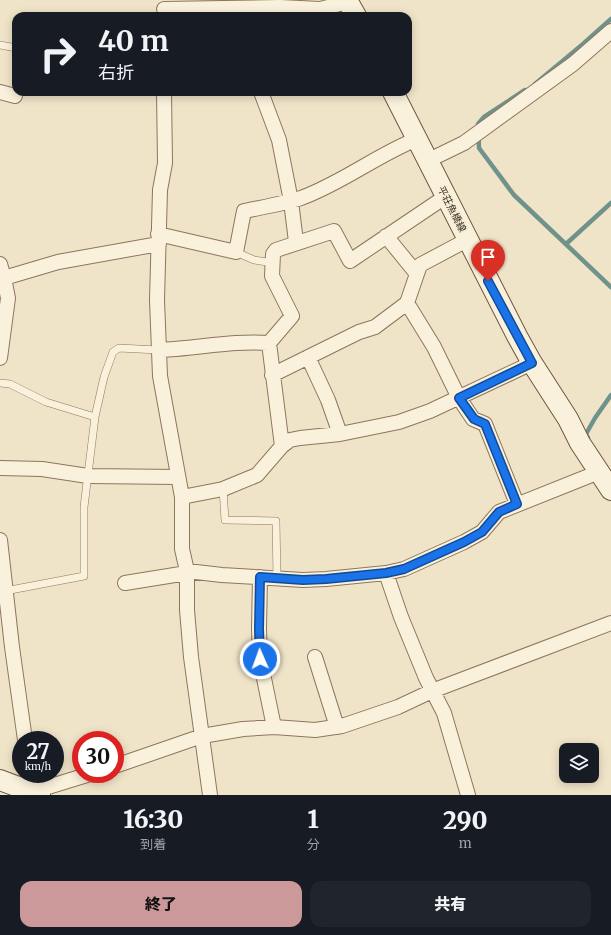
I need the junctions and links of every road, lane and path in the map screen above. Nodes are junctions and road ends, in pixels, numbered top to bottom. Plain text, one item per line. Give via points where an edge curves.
1 (350, 6) edge
2 (163, 8) edge
3 (243, 12) edge
4 (611, 32) edge
5 (0, 45) edge
6 (12, 47) edge
7 (0, 92) edge
8 (12, 95) edge
9 (164, 96) edge
10 (262, 96) edge
11 (395, 96) edge
12 (417, 139) junction
13 (427, 161) junction
14 (445, 197) junction
15 (291, 201) junction
16 (386, 236) junction
17 (159, 239) junction
18 (467, 240) junction
19 (296, 242) junction
20 (236, 252) junction
21 (273, 263) junction
22 (0, 264) edge
23 (416, 274) junction
24 (4, 278) junction
25 (407, 303) junction
26 (269, 343) junction
27 (158, 350) junction
28 (0, 354) edge
29 (308, 357) junction
30 (532, 363) junction
31 (272, 375) junction
32 (0, 383) edge
33 (459, 398) junction
34 (95, 417) junction
35 (340, 434) junction
36 (282, 446) junction
37 (0, 468) edge
38 (599, 472) junction
39 (88, 476) junction
40 (178, 477) junction
41 (223, 489) junction
42 (611, 490) edge
43 (182, 497) junction
44 (517, 504) junction
45 (0, 540) edge
46 (187, 572) junction
47 (386, 573) junction
48 (260, 577) junction
49 (276, 578) junction
50 (125, 583) dead end
51 (5, 591) junction
52 (611, 623) edge
53 (315, 657) dead end
54 (432, 691) junction
55 (274, 727) junction
56 (337, 727) junction
57 (24, 731) edge
58 (202, 736) junction
59 (124, 763) edge
60 (72, 779) edge
61 (0, 780) edge
62 (33, 789) edge
63 (210, 795) edge
64 (468, 795) edge

1 - 3 street via 320,9 280,7
2 - 3 street
4 - 13 street via 574,64 469,140
5 - 6 lane
7 - 8 street
9 - 17 street via 165,163 160,190
10 - 15 street via 278,140
11 - 12 main road, 平荘魚橋線
12 - 13 main road, 平荘魚橋線
12 - 15 street via 340,180
13 - 14 main road, 平荘魚橋線
14 - 16 street
14 - 18 main road, 平荘魚橋線
15 - 19 street
15 - 20 street via 244,211
16 - 19 street via 350,261 334,231
16 - 23 street
17 - 20 street
17 - 24 street via 58,262
17 - 27 street
18 - 23 street via 420,265
18 - 30 main road, 平荘魚橋線
19 - 21 street via 276,250 273,254
20 - 21 lane via 254,260
21 - 26 street via 272,276 292,316
22 - 24 street
23 - 25 street
24 - 28 street via 8,298
25 - 29 street via 375,327
25 - 33 street via 434,347
26 - 27 street via 250,342 182,350
26 - 31 street
27 - 34 lane via 119,348 113,352 104,377
27 - 40 street via 160,376
29 - 31 street
29 - 35 street
30 - 33 street
30 - 38 main road, 平荘魚橋線
31 - 36 street
32 - 34 lane via 10,384 50,404
33 - 35 street via 398,422
33 - 44 street via 474,419 485,424
34 - 39 lane
35 - 36 street via 290,440
36 - 41 street via 257,475
37 - 39 street
38 - 42 main road, 平荘魚橋線
38 - 44 street
39 - 40 street
39 - 51 lane via 84,507 84,576
40 - 43 street
41 - 43 street
41 - 49 lane via 225,520 276,521
43 - 46 street via 182,549
44 - 47 street via 499,512 482,532 464,542 404,569
45 - 51 street
46 - 48 street
46 - 50 street
46 - 58 street via 187,610
47 - 49 street via 326,579
47 - 54 street
48 - 49 street
48 - 55 street via 260,659
51 - 57 street
52 - 54 street
53 - 56 street
54 - 56 street via 398,707
54 - 64 street via 444,713
55 - 56 street via 315,730
55 - 58 street
58 - 59 street
58 - 63 street
60 - 62 street
61 - 62 main road

